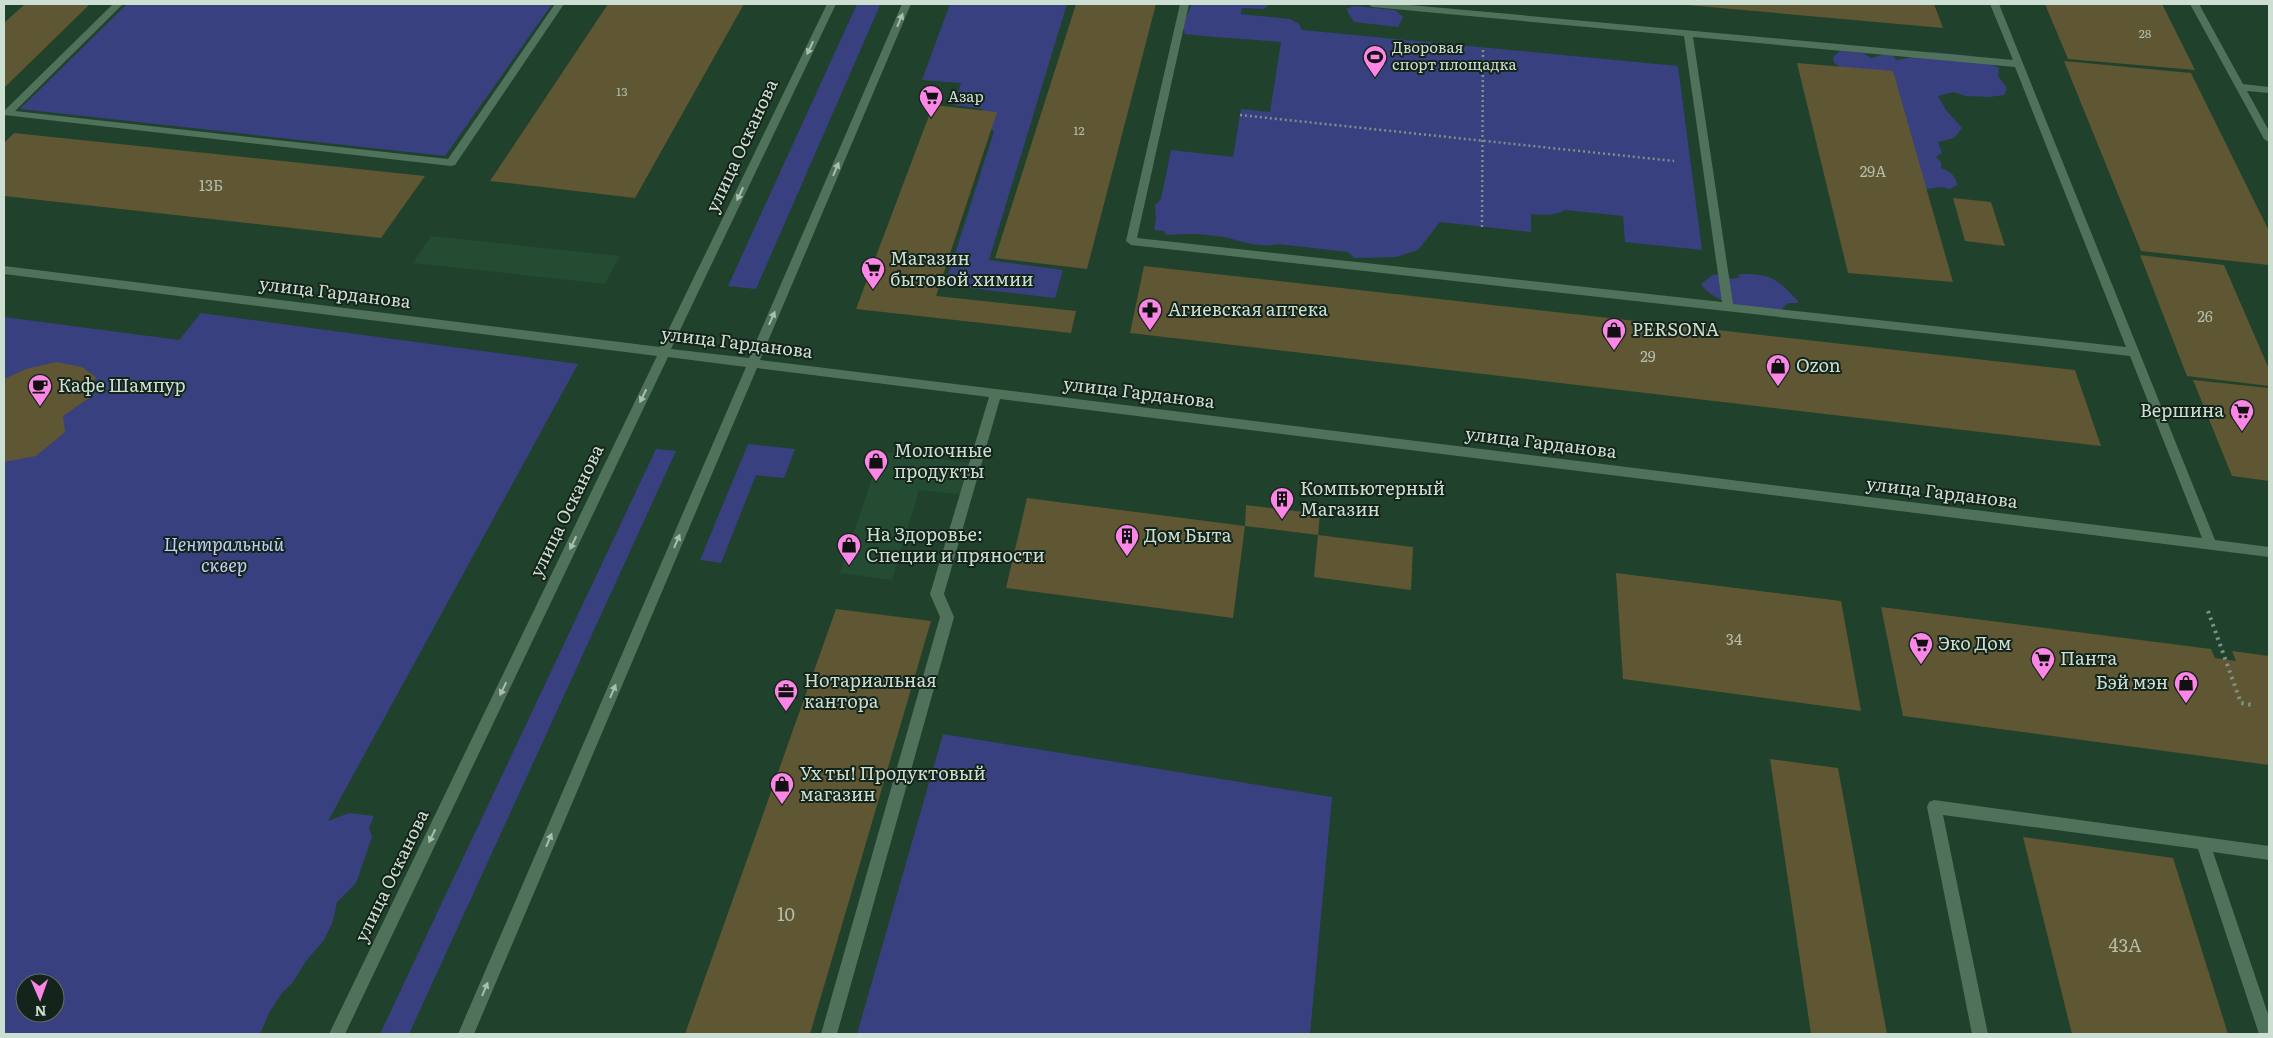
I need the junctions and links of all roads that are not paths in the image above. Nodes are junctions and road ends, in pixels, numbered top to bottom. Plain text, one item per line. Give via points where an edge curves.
1 (118, 4) edge
2 (559, 4) edge
3 (831, 4) edge
4 (907, 4) edge
5 (1185, 4) edge
6 (1372, 4) edge
7 (1995, 4) edge
8 (2194, 4) edge
9 (1688, 33) junction
10 (2019, 64) junction
11 (2241, 87) junction
12 (2269, 90) edge
13 (2269, 139) edge
14 (4, 270) edge
15 (1728, 307) junction
16 (664, 352) junction
17 (2134, 352) junction
18 (752, 363) junction
19 (996, 393) junction
20 (2211, 545) junction
21 (2269, 552) edge
22 (2203, 843) junction
23 (2269, 853) edge
24 (337, 1034) edge
25 (466, 1034) edge
26 (829, 1034) edge
27 (1980, 1034) edge
28 (2267, 1034) edge

1 - 2 street via 7,113 451,162
3 -> 16 street, улица Осканова
18 -> 4 street
5 - 15 street via 1130,241
6 - 9 street
7 - 10 street
8 - 11 street
9 - 10 street
9 - 15 street
10 - 17 street
11 - 12 street
11 - 13 street
14 - 16 street, улица Гарданова
15 - 17 street
16 - 18 street, улица Гарданова
16 -> 24 street, улица Осканова
17 - 20 street
18 - 19 street, улица Гарданова
25 -> 18 street
19 - 20 street, улица Гарданова
19 - 26 street via 937,594 947,617
20 - 21 street, улица Гарданова
22 - 23 street
22 - 27 street via 1934,807
22 - 28 street

